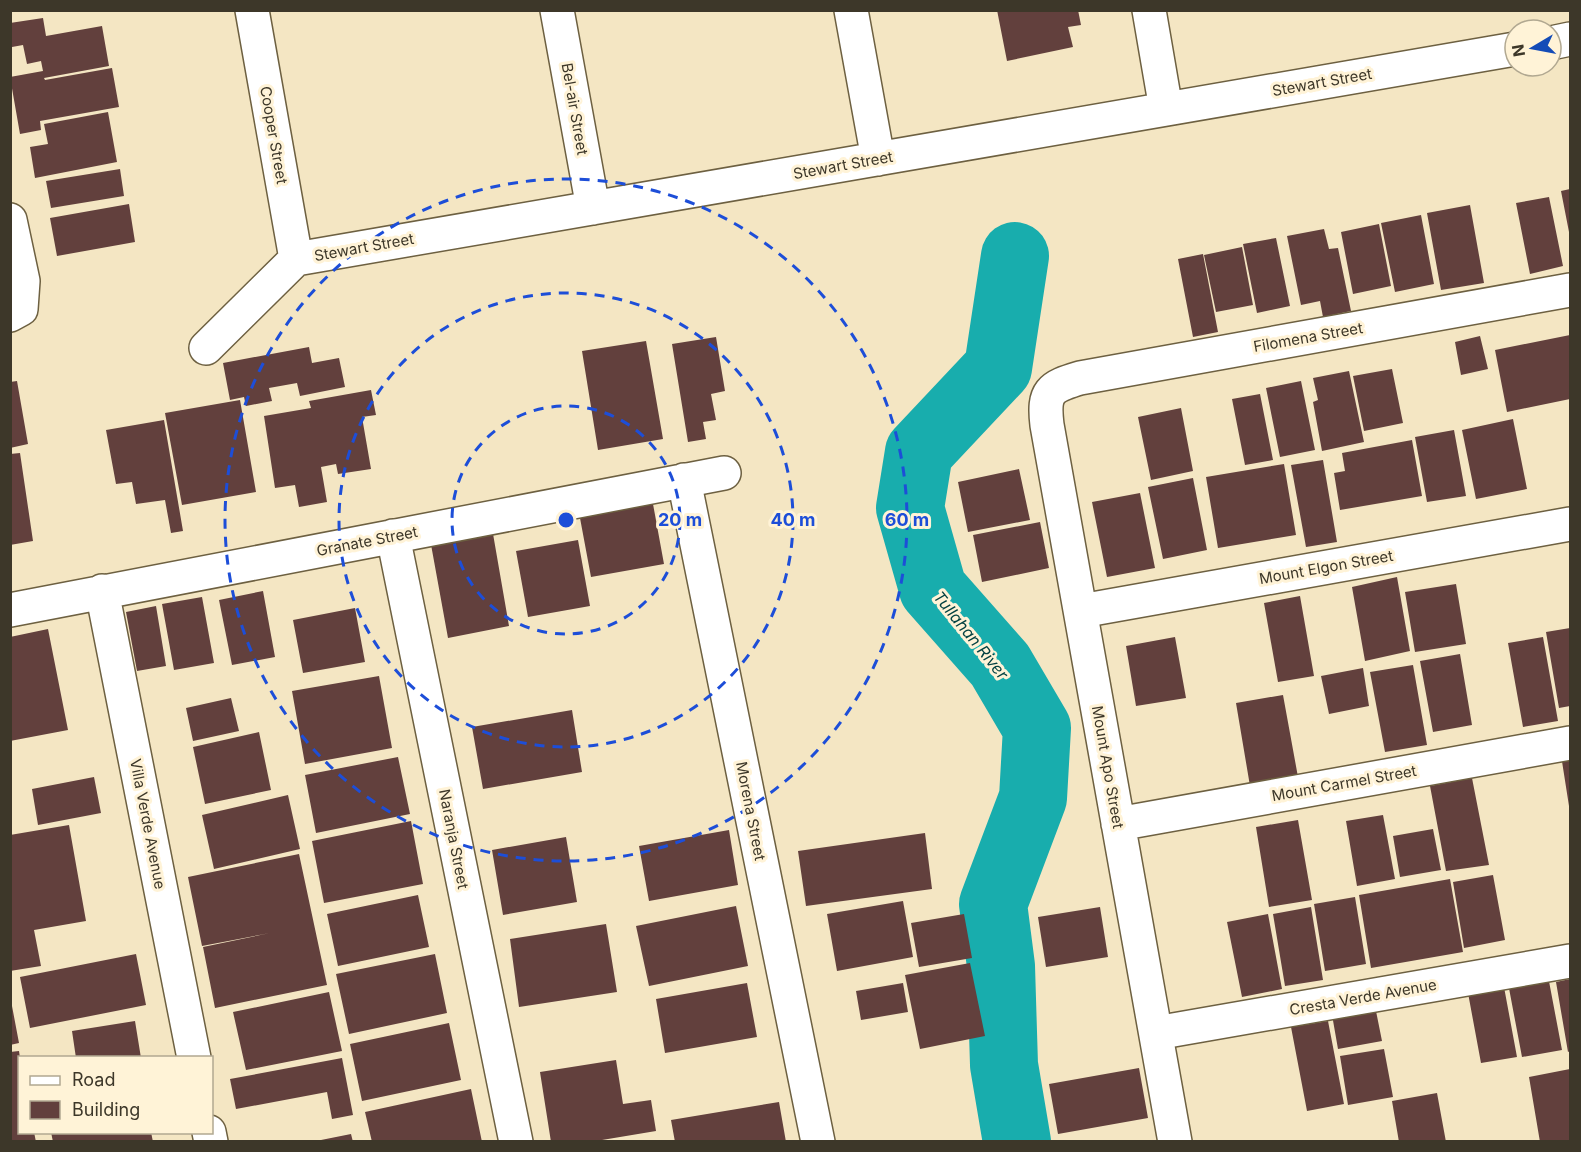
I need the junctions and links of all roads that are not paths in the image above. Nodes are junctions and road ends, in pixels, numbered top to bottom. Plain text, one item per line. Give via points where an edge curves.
1 (252, 10) edge
2 (557, 10) edge
3 (851, 10) edge
4 (1149, 10) edge
5 (1503, 51) edge
6 (1166, 109) junction
7 (878, 159) junction
8 (593, 208) junction
9 (10, 220) edge
10 (296, 259) junction
11 (1570, 290) edge
12 (16, 312) edge
13 (206, 348) dead end
14 (1048, 393) joint
15 (724, 473) dead end
16 (684, 480) junction
17 (1570, 524) edge
18 (393, 536) junction
19 (102, 591) junction
20 (10, 609) edge
21 (1081, 611) junction
22 (1570, 743) edge
23 (1118, 824) junction
24 (1570, 961) edge
25 (1156, 1033) junction
26 (194, 1056) edge
27 (516, 1142) edge
28 (818, 1142) edge
29 (1175, 1142) edge

1 - 10 street, Cooper Street
2 - 8 street, Bel-air Street
3 - 7 street
4 - 6 street
5 - 6 street, Stewart Street
6 - 7 street, Stewart Street
7 - 8 street, Stewart Street
8 - 10 street, Stewart Street
9 - 12 street via 23,281
10 - 13 street, Stewart Street
11 - 14 street, Filomena Street via 1080,378
14 - 21 street, Mount Apo Street via 1047,424
15 - 16 street, Granate Street
16 - 18 street, Granate Street
16 - 28 street, Morena Street
17 - 21 street, Mount Elgon Street
18 - 19 street, Granate Street
18 - 27 street, Naranja Street
19 - 20 street, Granate Street
19 - 26 street, Villa Verde Avenue
21 - 23 street, Mount Apo Street
22 - 23 street, Mount Carmel Street
23 - 25 street, Mount Apo Street
24 - 25 street, Cresta Verde Avenue
25 - 29 street, Mount Apo Street

